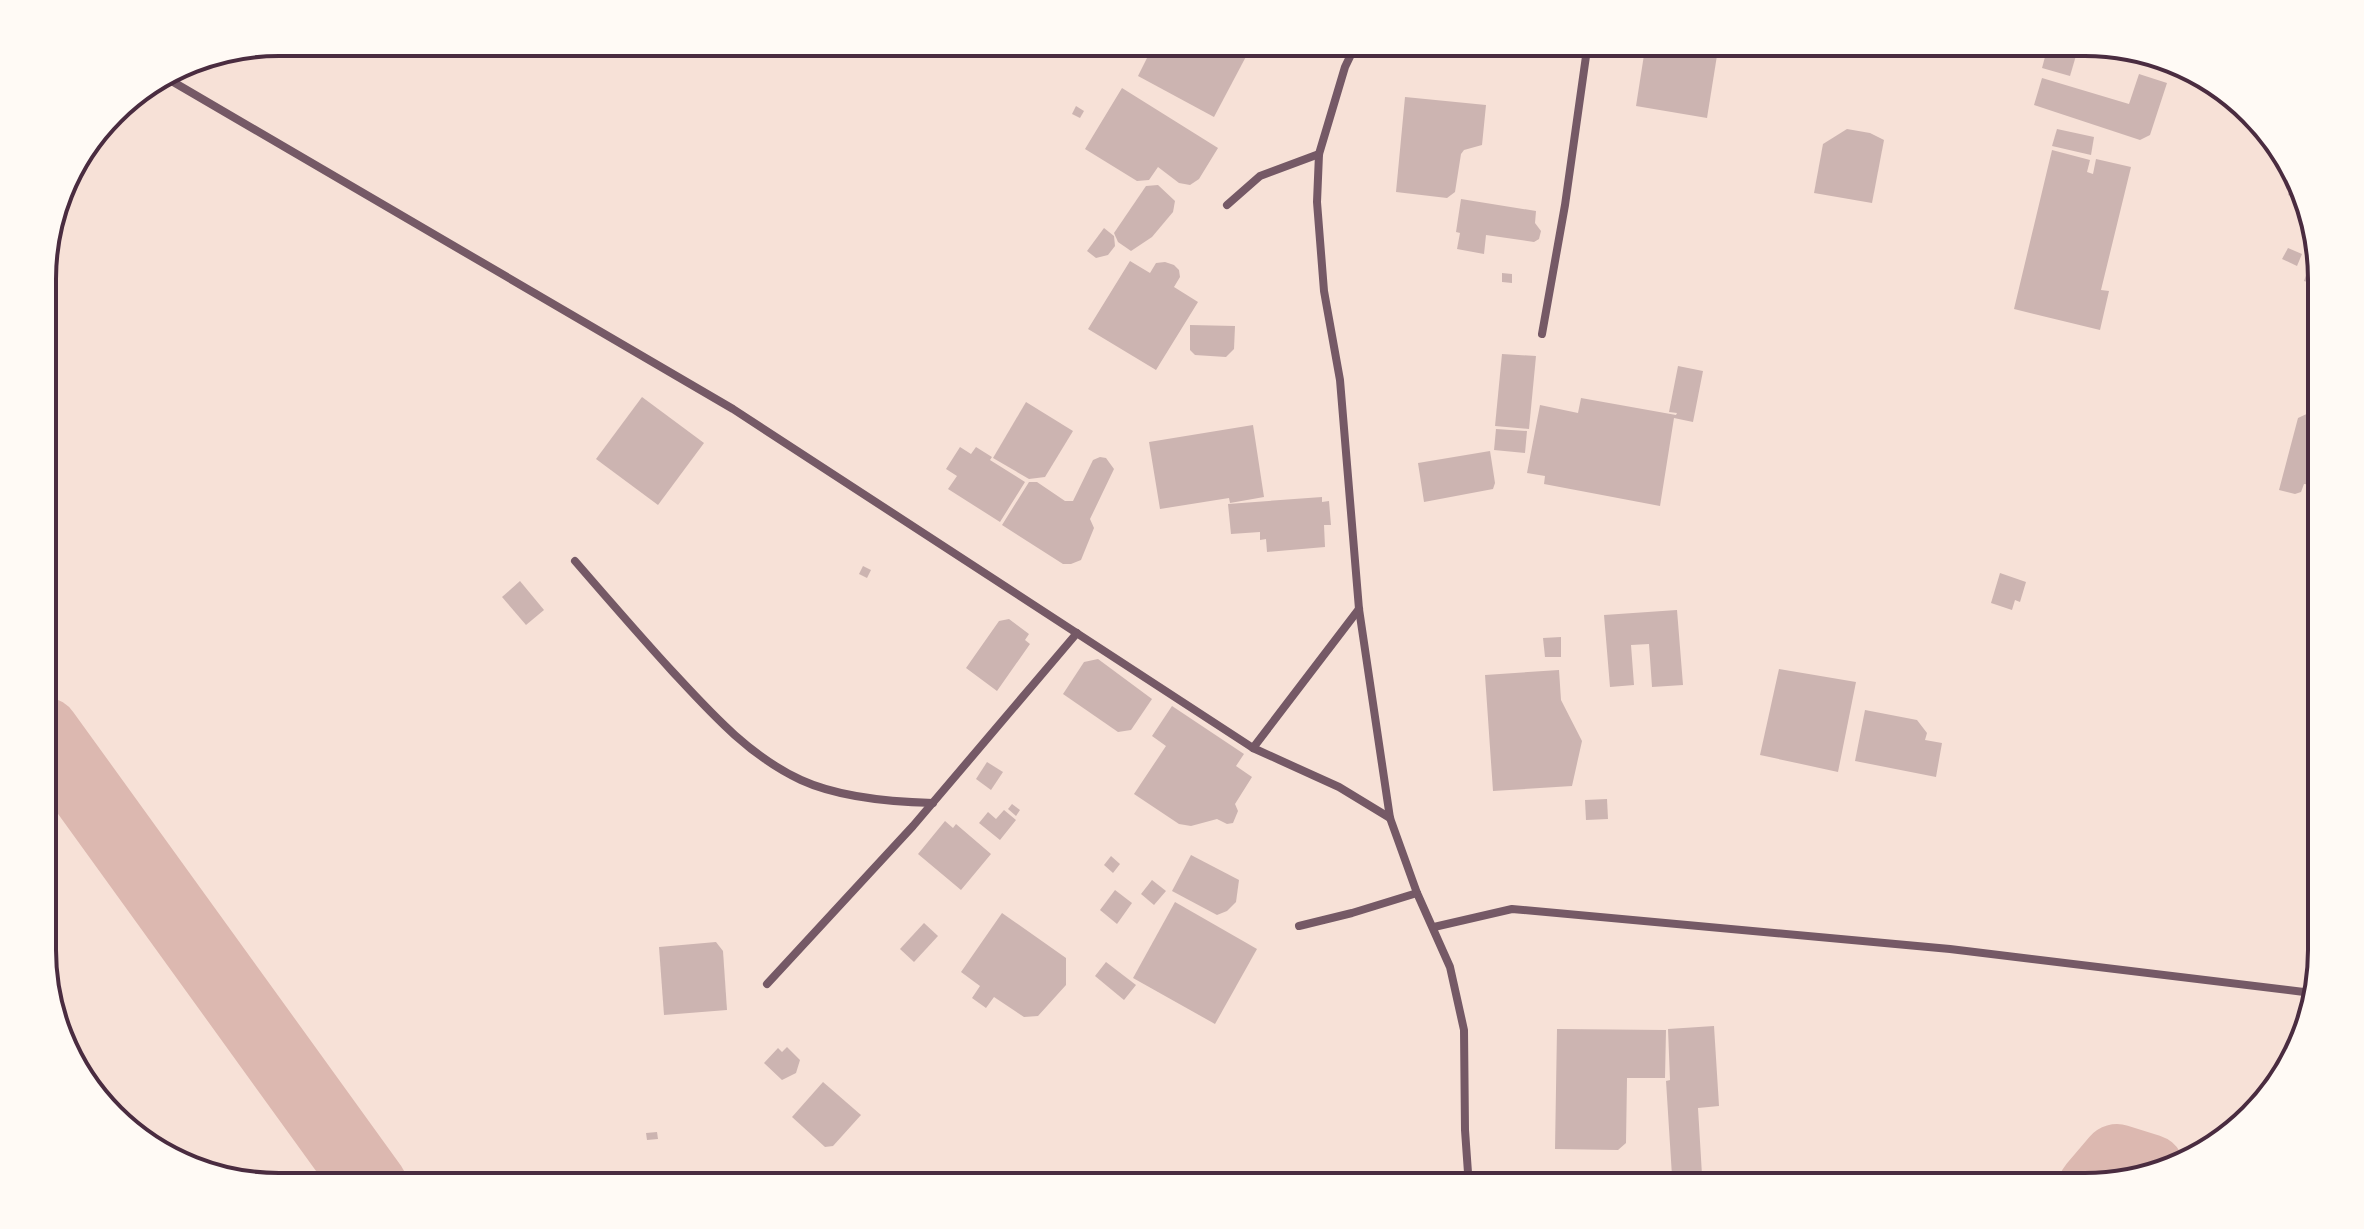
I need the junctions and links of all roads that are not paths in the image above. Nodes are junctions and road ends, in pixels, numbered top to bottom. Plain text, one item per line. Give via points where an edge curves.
1 (1350, 56) edge
2 (1586, 56) edge
3 (175, 83) edge
4 (1319, 154) junction
5 (1227, 205) dead end
6 (1542, 334) dead end
7 (575, 561) dead end
8 (1359, 609) junction
9 (1077, 633) junction
10 (1253, 748) junction
11 (933, 803) junction
12 (1390, 818) junction
13 (1417, 893) junction
14 (1299, 926) dead end
15 (1434, 927) junction
16 (767, 984) dead end
17 (2304, 992) edge
18 (1468, 1173) edge

1 - 4 street
2 - 6 street
3 - 9 street via 733,409
4 - 5 street via 1260,176
4 - 8 street via 1324,291 1340,380
7 - 11 street via 721,724 765,759 803,781 853,795
8 - 10 street
8 - 12 street
9 - 10 street
9 - 11 street
10 - 12 street via 1339,787
11 - 16 street
12 - 13 street
13 - 14 street
13 - 15 street
15 - 17 street via 1512,909 1950,949
15 - 18 street via 1450,967 1464,1030

